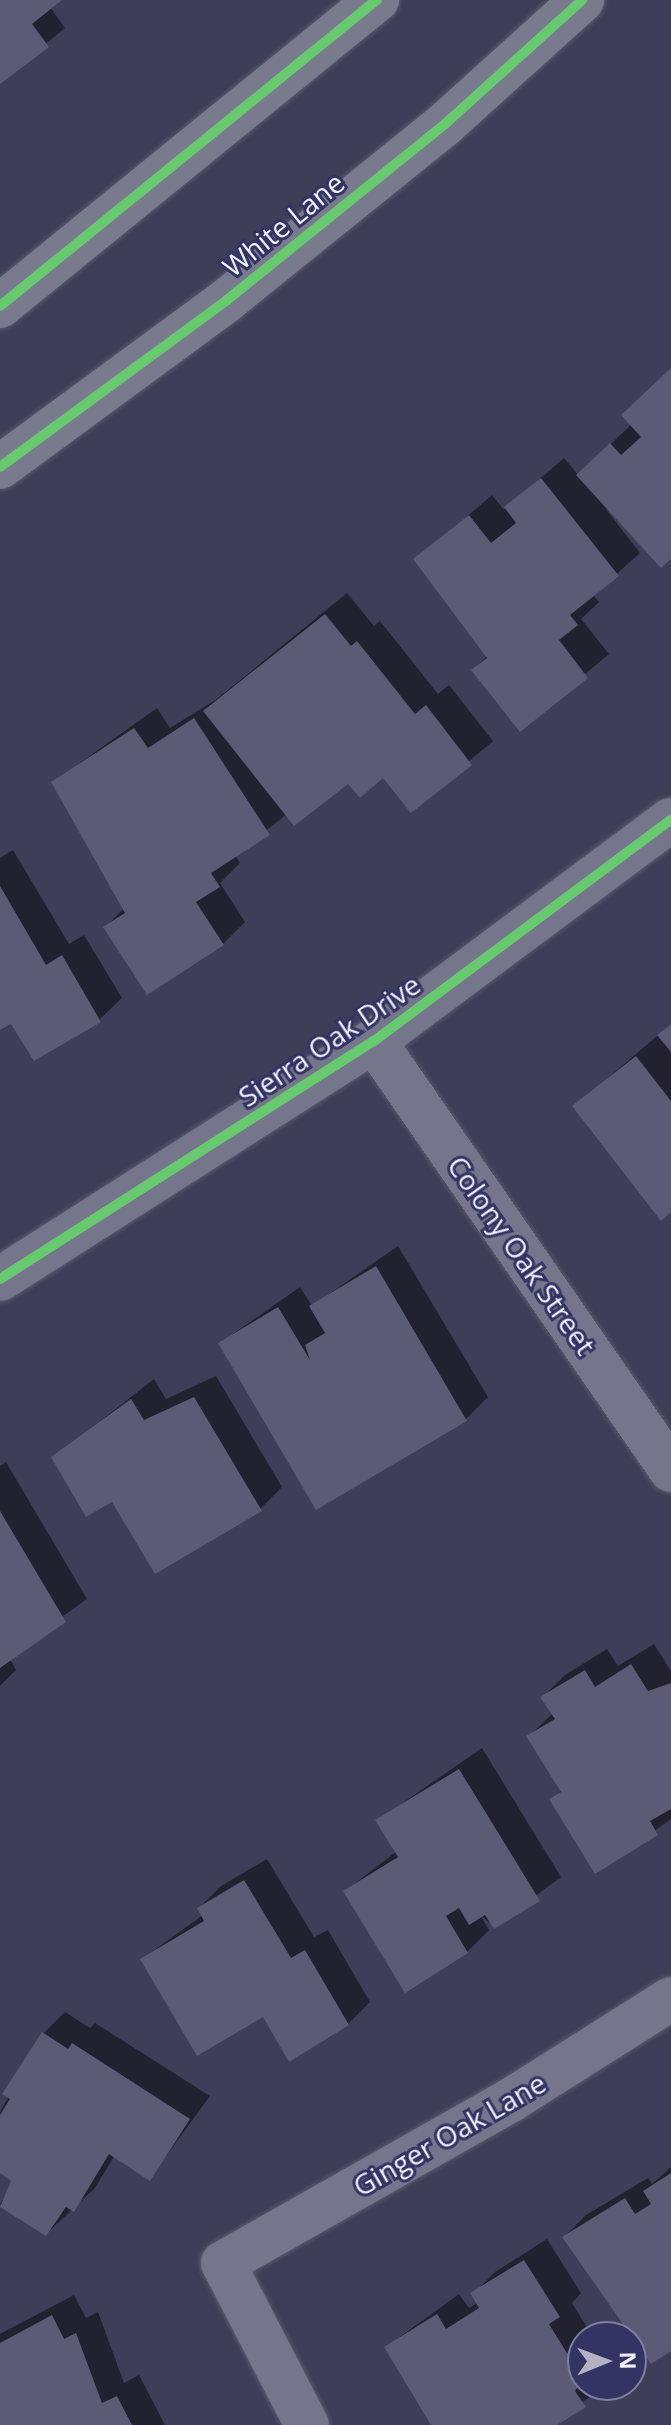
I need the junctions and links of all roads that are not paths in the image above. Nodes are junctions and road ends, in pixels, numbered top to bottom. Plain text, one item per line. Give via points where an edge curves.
1 (377, 0) edge
2 (582, 0) edge
3 (0, 306) edge
4 (0, 467) edge
5 (671, 820) edge
6 (374, 1041) junction
7 (0, 1279) edge
8 (671, 1470) edge
9 (671, 1999) edge
10 (307, 2425) edge

1 - 3 main road
2 - 4 main road, White Lane via 445,124 227,300
5 - 6 street, Sierra Oak Drive
6 - 7 street, Sierra Oak Drive
6 - 8 street, Colony Oak Street
9 - 10 street, Ginger Oak Lane via 223,2263

